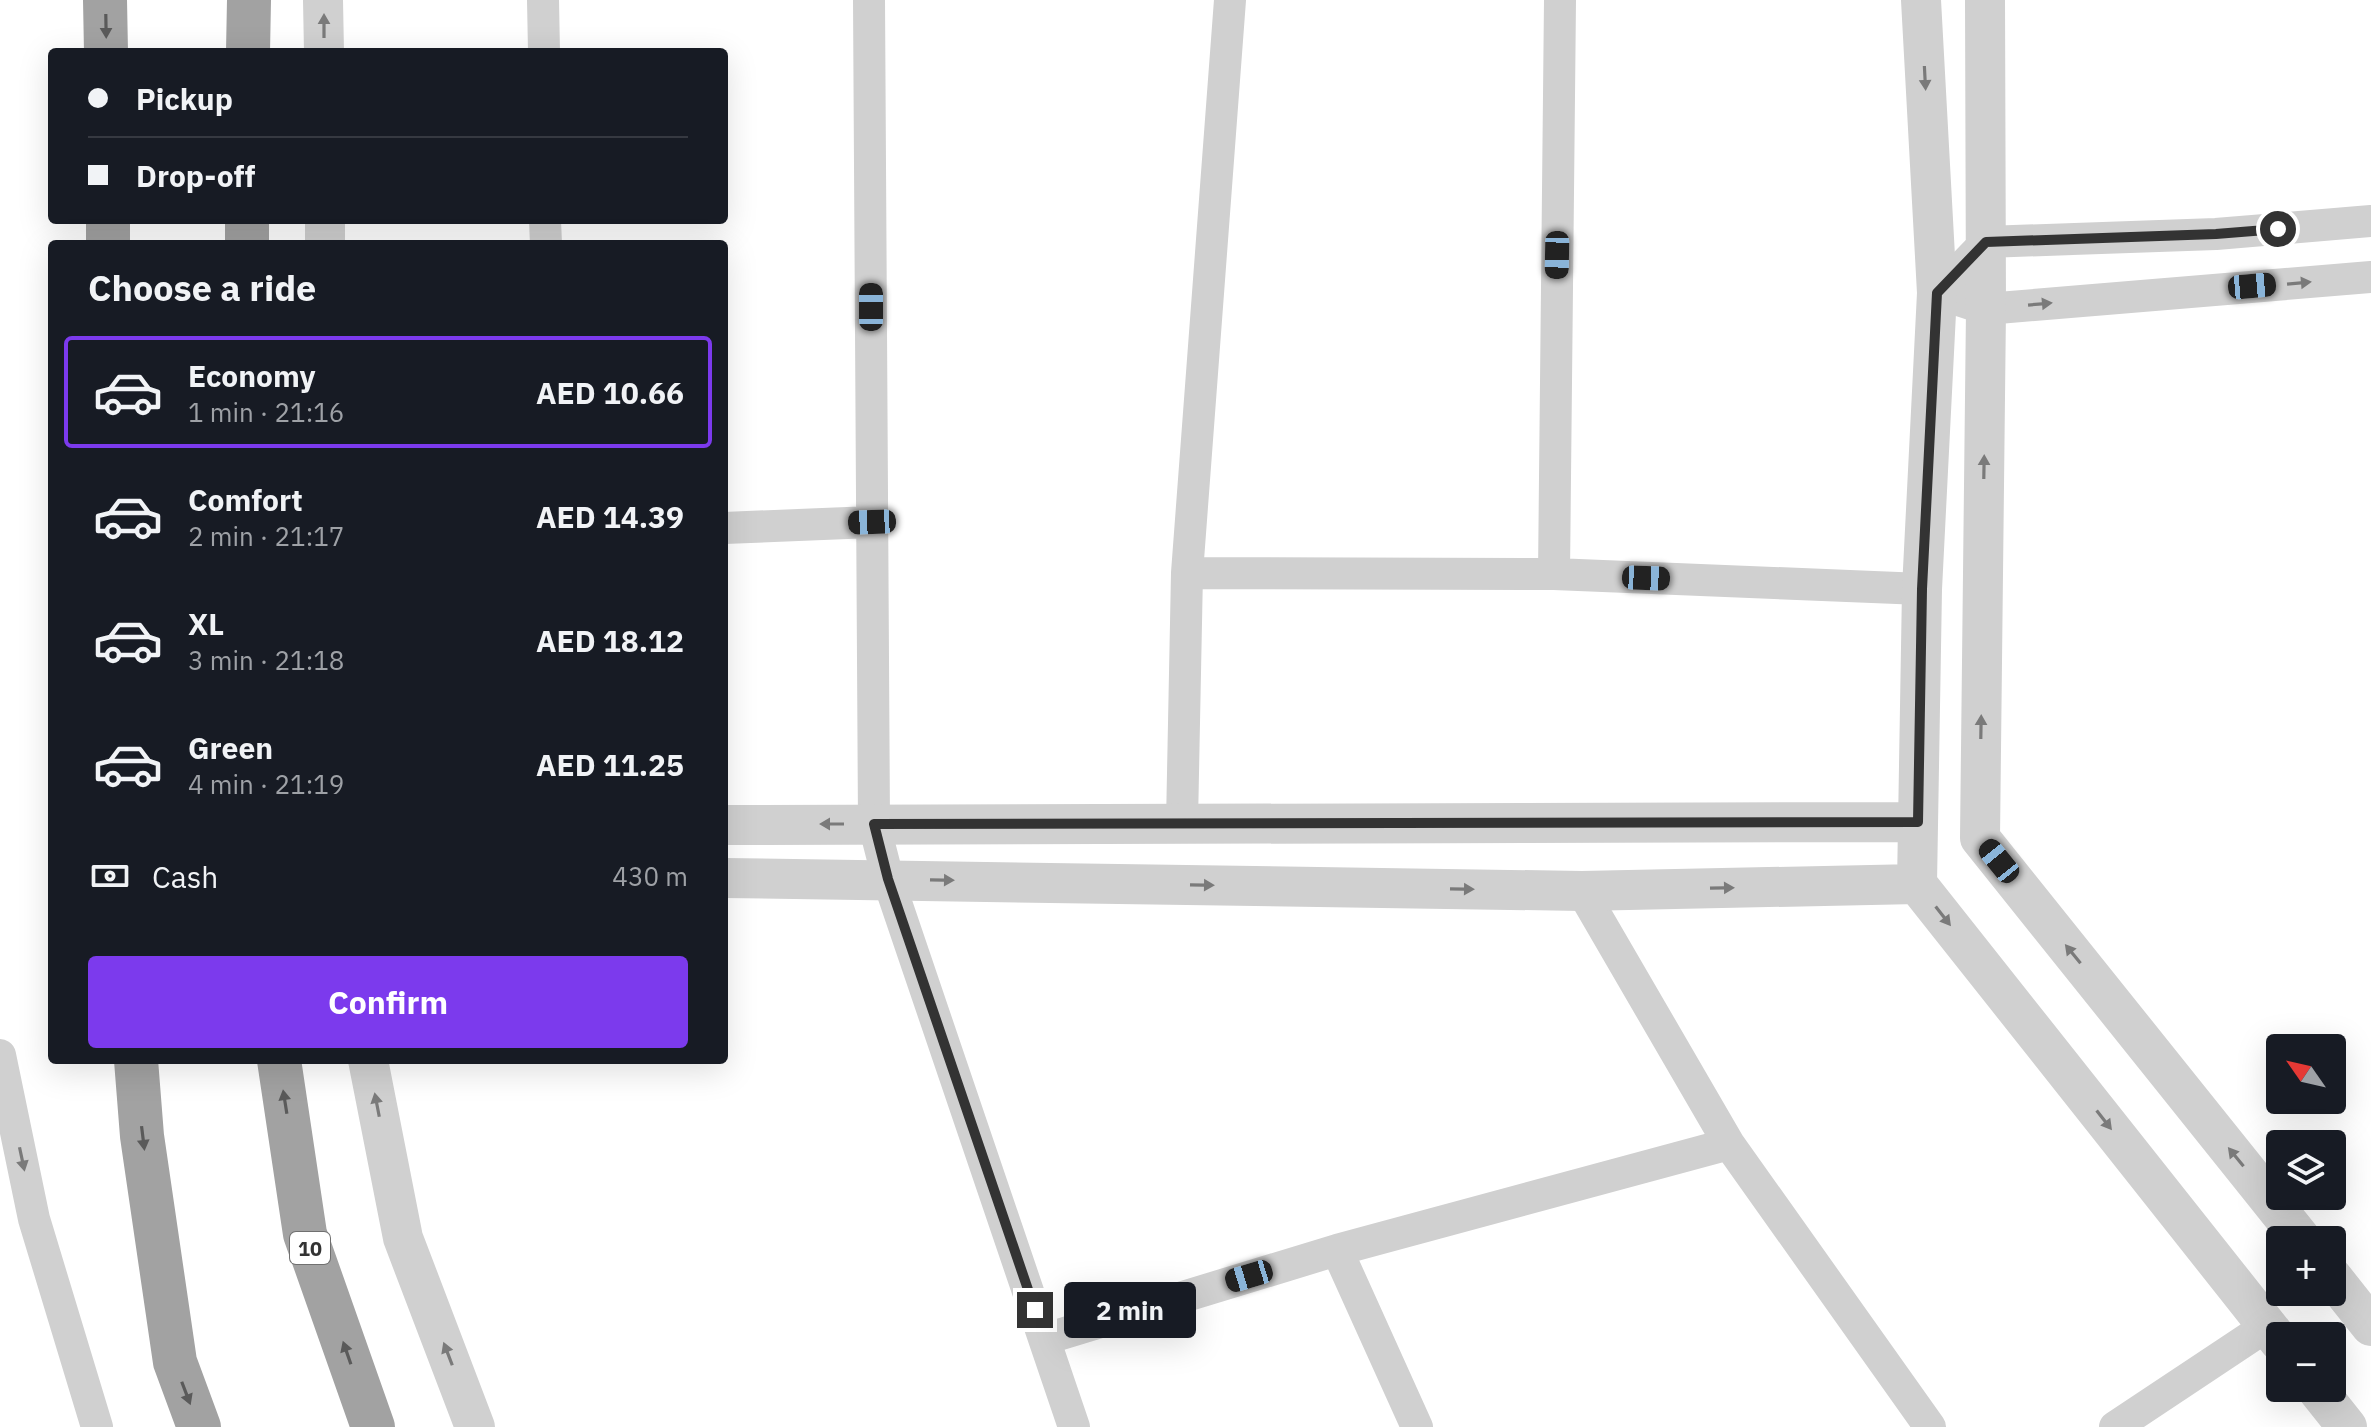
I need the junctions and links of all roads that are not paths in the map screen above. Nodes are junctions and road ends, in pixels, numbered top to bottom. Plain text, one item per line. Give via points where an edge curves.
1 (105, 0) edge
2 (249, 0) edge
3 (323, 0) edge
4 (543, 0) edge
5 (869, 0) edge
6 (1230, 0) edge
7 (1560, 0) edge
8 (1921, 0) edge
9 (1985, 0) edge
10 (106, 48) edge
11 (248, 48) edge
12 (324, 48) edge
13 (544, 48) edge
14 (2371, 221) edge
15 (1986, 242) junction
16 (2371, 277) edge
17 (1937, 293) junction
18 (1986, 309) junction
19 (872, 522) junction
20 (728, 528) edge
21 (1187, 573) junction
22 (1554, 574) junction
23 (1922, 589) junction
24 (1918, 822) junction
25 (1182, 823) junction
26 (874, 824) junction
27 (728, 825) edge
28 (728, 878) edge
29 (888, 879) junction
30 (1917, 884) junction
31 (1582, 891) junction
32 (0, 1055) edge
33 (136, 1064) edge
34 (280, 1064) edge
35 (369, 1064) edge
36 (1729, 1144) junction
37 (2291, 1226) edge
38 (1337, 1250) junction
39 (2346, 1295) edge
40 (2266, 1324) edge
41 (2371, 1326) edge
42 (1045, 1339) junction
43 (2266, 1339) edge
44 (2327, 1402) edge
45 (97, 1427) edge
46 (199, 1427) edge
47 (373, 1427) edge
48 (475, 1427) edge
49 (1074, 1427) edge
50 (1417, 1427) edge
51 (1930, 1427) edge
52 (2115, 1427) edge
53 (2347, 1427) edge

1 -> 10 highway
2 - 11 highway
12 -> 3 street
4 - 13 street
5 - 19 street
6 - 21 street
7 - 22 street
8 -> 17 street
9 - 15 street
14 - 15 street via 2216,234
15 - 17 street
15 - 18 street
18 -> 16 street
17 - 18 street
17 - 23 street
37 -> 18 street via 1980,838
19 - 20 street
19 - 26 street
21 - 22 street
21 - 25 street
22 - 23 street
23 - 24 street
24 - 25 street
24 - 30 street
25 - 26 street
26 -> 27 street
26 - 29 street
28 - 29 street
29 -> 31 street
29 - 42 street
31 -> 30 street
30 -> 40 street
31 - 36 street
32 -> 45 street via 34,1219
33 -> 46 highway via 175,1362
47 -> 34 highway, 10 via 305,1234
48 -> 35 street via 403,1238
36 - 38 street
36 - 51 street
38 - 42 street
38 - 50 street
39 - 41 street
42 - 49 street
43 - 52 street
44 - 53 street

